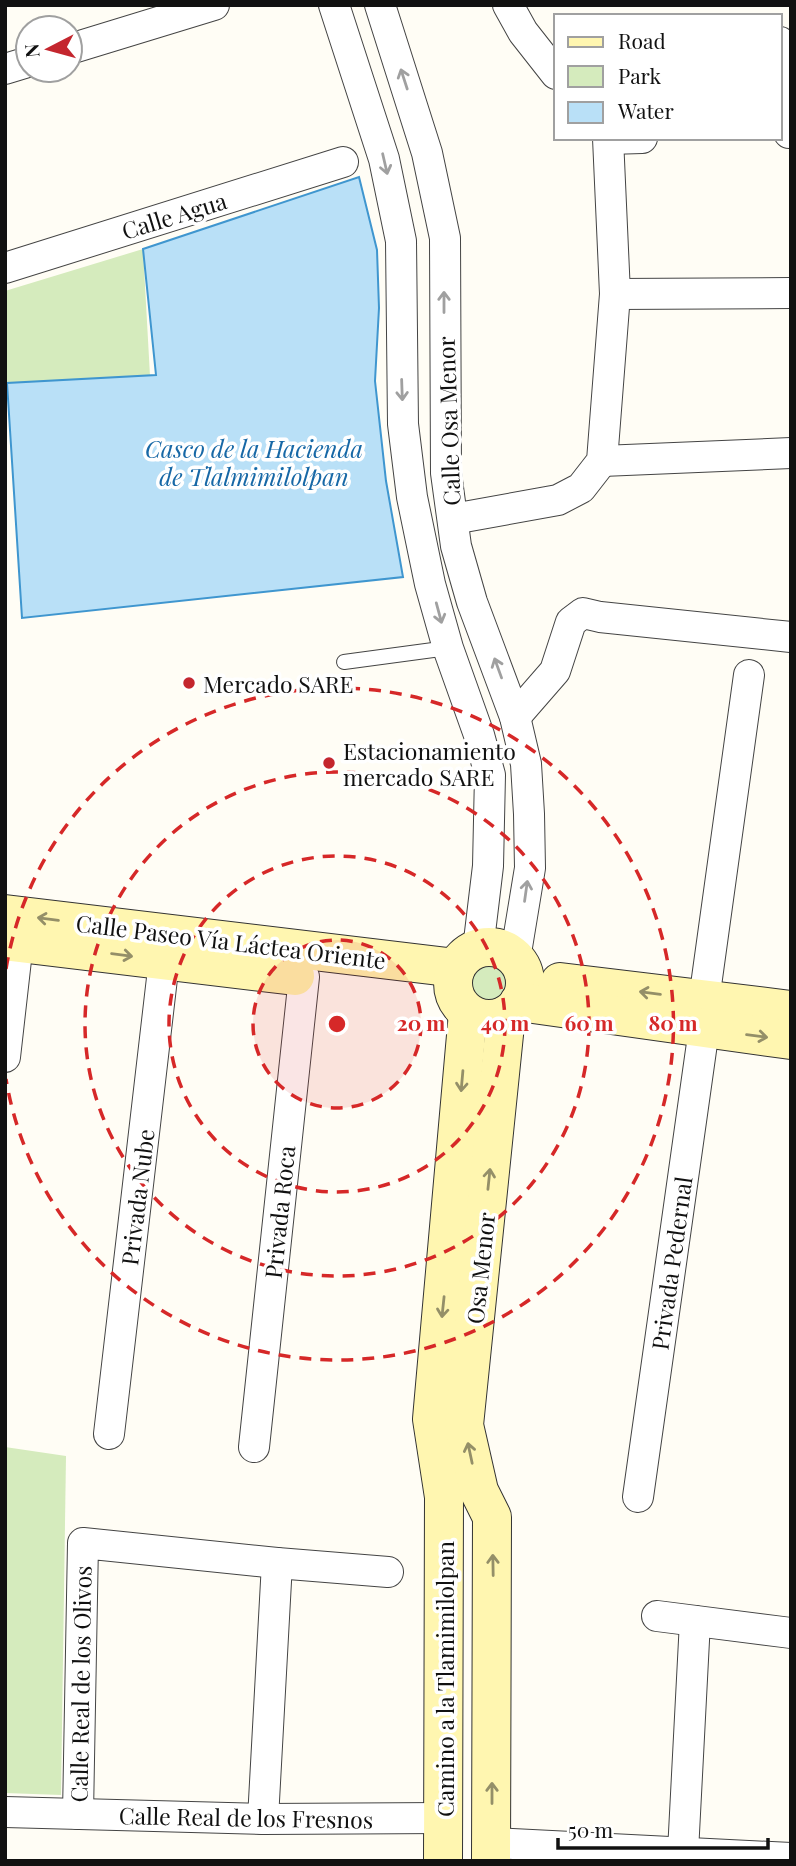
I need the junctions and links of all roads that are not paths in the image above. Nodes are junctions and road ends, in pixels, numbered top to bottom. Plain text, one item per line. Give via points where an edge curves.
1 (214, 5) edge
2 (334, 5) edge
3 (380, 5) edge
4 (508, 5) edge
5 (523, 32) junction
6 (554, 33) edge
7 (782, 44) edge
8 (84, 45) edge
9 (554, 71) edge
10 (787, 133) edge
11 (608, 140) edge
12 (343, 162) dead end
13 (5, 268) edge
14 (791, 293) edge
15 (615, 294) junction
16 (791, 453) edge
17 (602, 461) junction
18 (453, 519) junction
19 (791, 636) edge
20 (448, 648) junction
21 (344, 662) dead end
22 (749, 675) dead end
23 (515, 717) junction
24 (10, 932) edge
25 (164, 961) junction
26 (304, 977) junction
27 (464, 981) junction
28 (516, 988) junction
29 (791, 1010) edge
30 (704, 1014) junction
31 (791, 1040) edge
32 (5, 1057) edge
33 (109, 1434) dead end
34 (254, 1447) dead end
35 (444, 1497) joint
36 (638, 1497) dead end
37 (492, 1517) joint
38 (277, 1563) junction
39 (388, 1572) dead end
40 (657, 1616) dead end
41 (695, 1621) junction
42 (791, 1633) edge
43 (5, 1812) edge
44 (78, 1814) junction
45 (444, 1818) junction
46 (263, 1819) junction
47 (491, 1852) edge
48 (683, 1852) junction
49 (791, 1858) edge
50 (443, 1861) edge

1 - 8 street
2 -> 20 street, Calle Osa Menor via 384,159 401,241 403,424 412,497
18 -> 3 street, Calle Osa Menor via 446,473 445,238 427,153
4 - 5 street
5 - 6 street
5 - 9 street
7 - 10 street via 786,47
11 - 15 street
12 - 13 street, Calle Agua
14 - 15 street
15 - 17 street
16 - 17 street
17 - 18 street via 581,488 558,500
23 -> 18 street, Calle Osa Menor via 472,602
19 - 23 street via 583,612 571,622 555,671
20 - 21 lane
20 - 27 street, Calle Osa Menor via 490,775 488,866
22 - 30 street, Privada Pedernal
28 -> 23 street, Calle Osa Menor via 530,868 526,764
24 -> 25 street
27 -> 24 street, Calle Paseo Vía Láctea Oriente
24 - 32 street
25 - 26 street
25 - 33 street, Privada Nube
26 - 27 street
26 - 34 street, Privada Roca
27 - 28 street via 487,1019
27 - 28 street via 498,948
27 -> 35 street, Osa Menor via 432,1419
28 - 30 street
37 -> 28 street, Osa Menor via 479,1491 464,1425
29 - 30 street
30 -> 31 street
30 - 36 street, Privada Pedernal
35 - 45 street, Camino a la Tlamimilolpan
47 -> 37 street, Camino a la Tlamimilolpan
38 - 39 street
38 - 44 street, Calle Real de los Olivos via 83,1543
38 - 46 street
40 - 41 street
41 - 42 street
41 - 48 street
43 - 44 street, Calle Real de los Fresnos
44 - 46 street, Calle Real de los Fresnos
45 - 46 street, Calle Real de los Fresnos
45 - 50 street, Camino a la Tlamimilolpan
47 - 48 street
48 - 49 street

